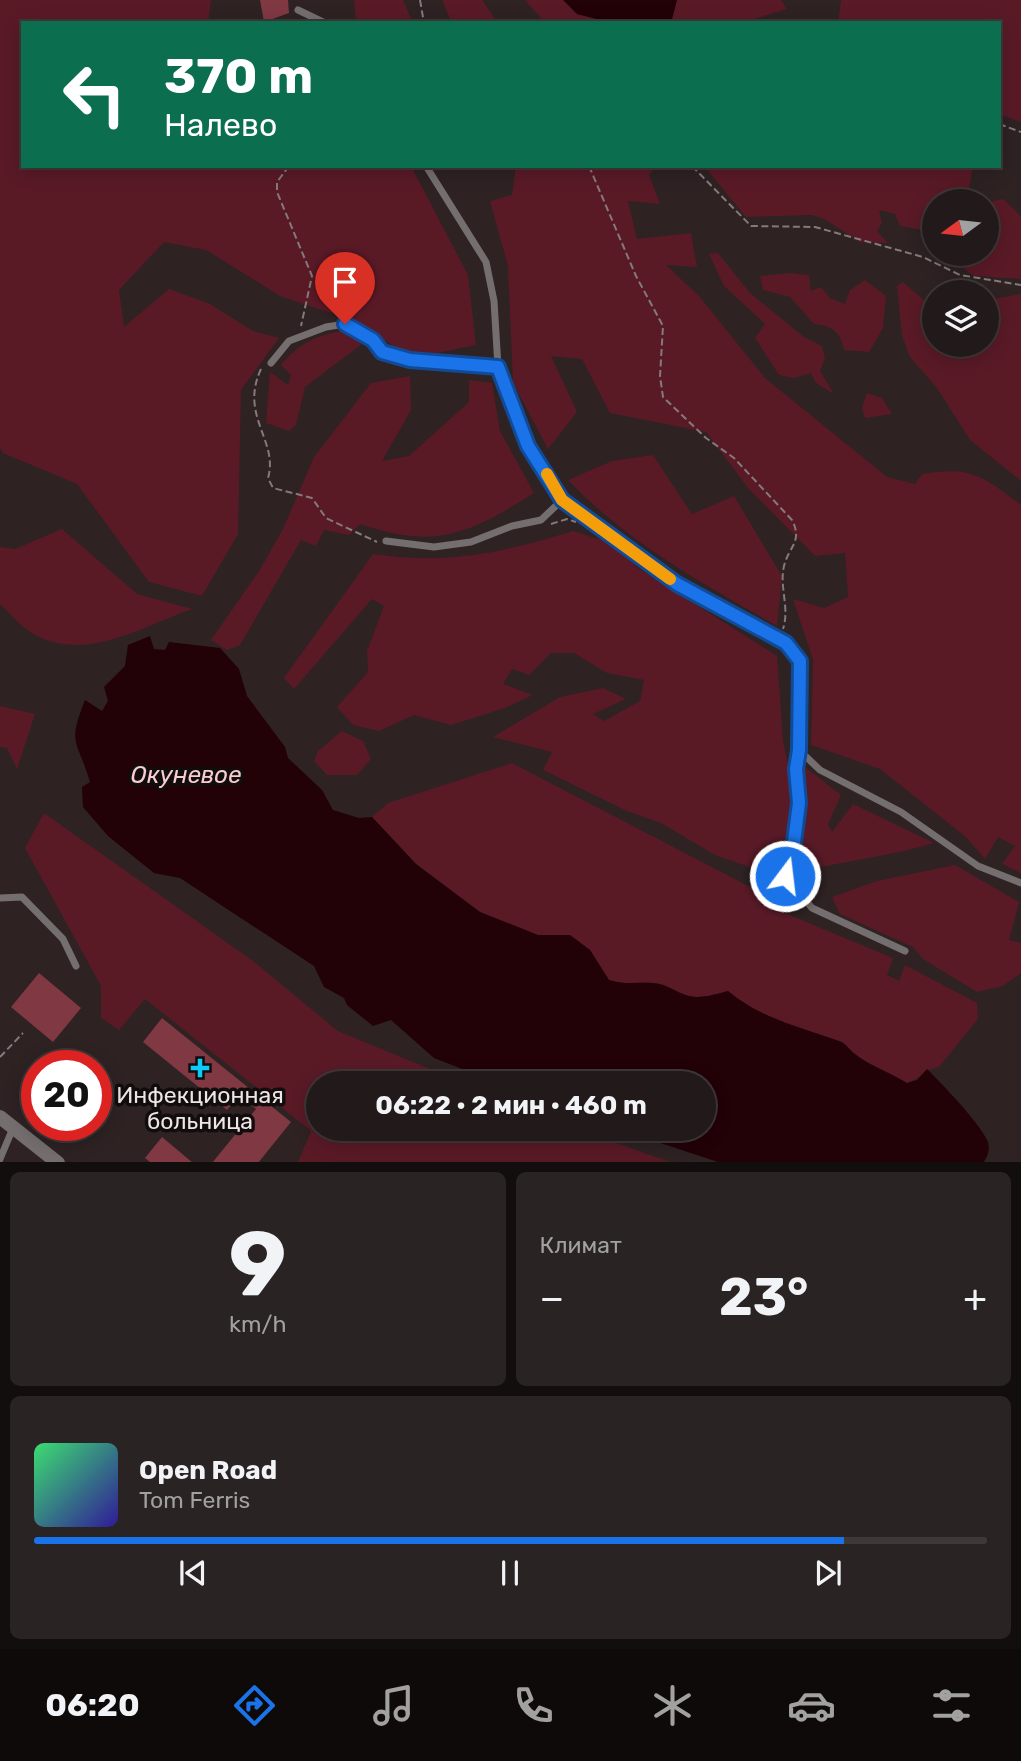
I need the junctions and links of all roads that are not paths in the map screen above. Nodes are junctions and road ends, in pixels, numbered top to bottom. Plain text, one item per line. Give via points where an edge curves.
1 (298, 10) dead end
2 (321, 21) edge
3 (427, 168) edge
4 (271, 363) dead end
5 (498, 367) junction
6 (562, 500) junction
7 (386, 541) dead end
8 (799, 750) junction
9 (1021, 883) edge
10 (0, 898) edge
11 (905, 951) dead end
12 (76, 966) dead end
13 (0, 1117) edge
14 (13, 1128) junction
15 (0, 1159) edge
16 (57, 1162) edge

1 - 2 lane
3 - 5 lane via 486,262 494,301
4 - 5 lane via 289,341 345,324 373,340 382,352 410,360
5 - 6 lane via 528,446
6 - 7 lane via 541,520 471,542 434,547
6 - 8 lane via 677,584 786,643 800,661
8 - 9 lane via 820,770 901,812 978,866
8 - 11 lane via 799,803 785,876 812,908
10 - 12 lane via 22,897 62,939
13 - 14 street
14 - 15 lane
14 - 16 street

